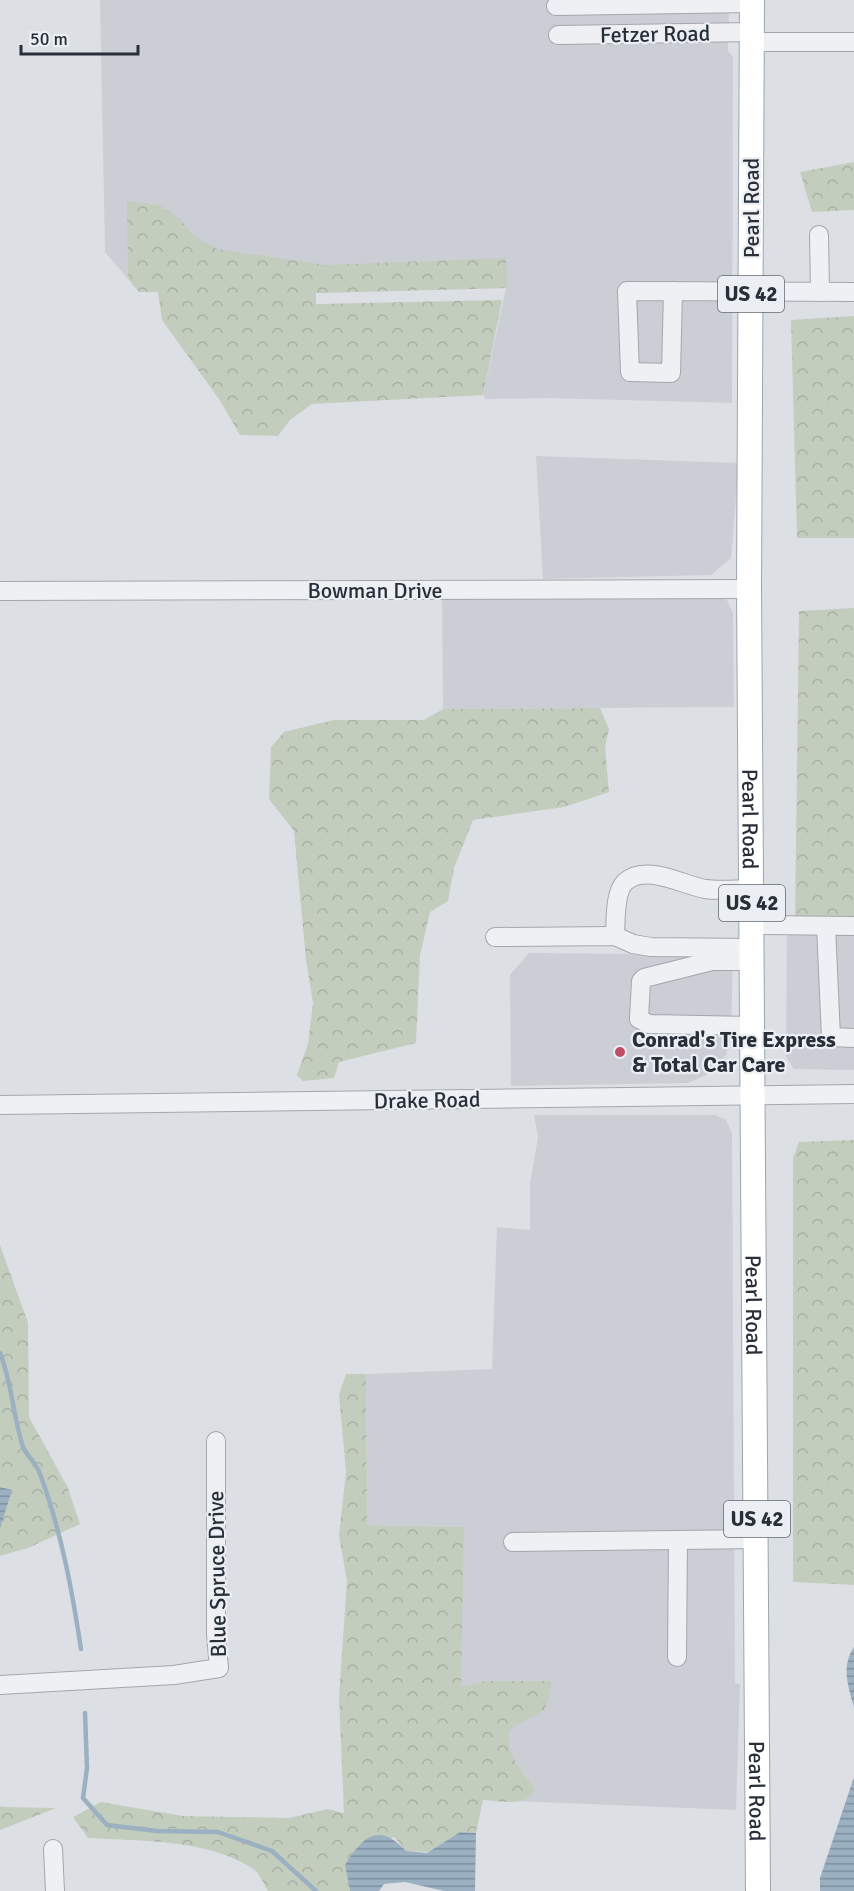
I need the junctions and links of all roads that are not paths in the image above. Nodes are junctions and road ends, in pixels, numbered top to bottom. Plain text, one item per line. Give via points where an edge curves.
1 (752, 2) edge
2 (555, 6) dead end
3 (558, 35) dead end
4 (752, 37) junction
5 (854, 42) edge
6 (819, 235) dead end
7 (673, 291) junction
8 (751, 292) junction
9 (820, 292) junction
10 (854, 292) edge
11 (749, 589) junction
12 (0, 591) edge
13 (752, 889) junction
14 (826, 926) junction
15 (854, 926) edge
16 (615, 936) junction
17 (495, 937) dead end
18 (752, 945) junction
19 (753, 1026) junction
20 (854, 1038) edge
21 (852, 1091) edge
22 (754, 1094) junction
23 (0, 1105) edge
24 (216, 1441) dead end
25 (758, 1539) junction
26 (678, 1540) junction
27 (513, 1542) dead end
28 (677, 1657) dead end
29 (0, 1685) edge
30 (53, 1849) dead end
31 (55, 1891) edge
32 (758, 1891) edge

1 - 2 street
1 - 4 main road, Pearl Road / US 42
3 - 4 street, Fetzer Road
4 - 5 street, Fetzer Road
4 - 8 main road, Pearl Road / US 42
6 - 9 street
7 - 7 street via 627,291 630,372 671,373
7 - 8 street
8 - 9 street
8 - 11 main road, Pearl Road / US 42
9 - 10 street
11 - 12 street, Bowman Drive
11 - 13 main road, Pearl Road / US 42
13 - 16 street via 706,889 650,875 631,879 620,891
13 - 18 main road, Pearl Road / US 42
14 - 15 street
14 - 18 street
14 - 20 street via 831,1037
16 - 17 street
16 - 18 street via 651,947
18 - 19 main road, Pearl Road / US 42
18 - 19 street via 712,961 644,978 639,1019 645,1024
19 - 22 main road, Pearl Road / US 42
21 - 22 street, Drake Road
22 - 23 street, Drake Road
22 - 25 main road, Pearl Road / US 42
24 - 29 street, Blue Spruce Drive via 219,1668 174,1675
25 - 26 street
25 - 32 main road, Pearl Road / US 42
26 - 27 street
26 - 28 street
30 - 31 street

